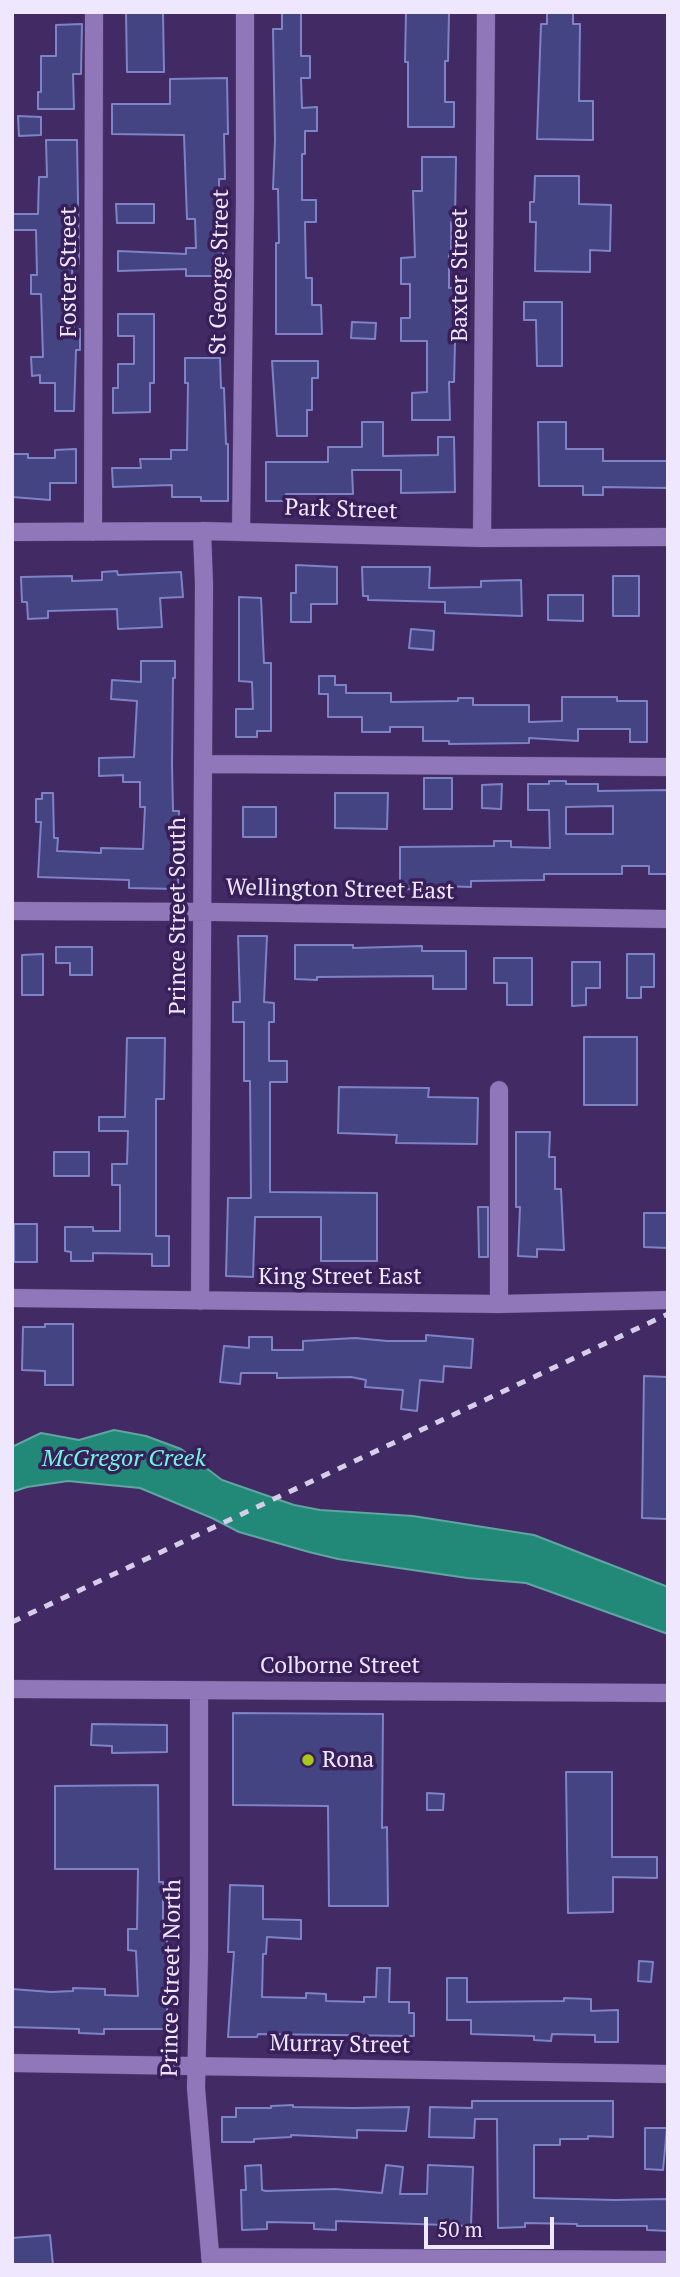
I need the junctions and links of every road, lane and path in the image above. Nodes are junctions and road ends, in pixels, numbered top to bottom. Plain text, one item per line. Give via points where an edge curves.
1 (94, 12) edge
2 (245, 12) edge
3 (486, 12) edge
4 (202, 531) junction
5 (12, 532) edge
6 (93, 532) junction
7 (241, 532) junction
8 (668, 537) edge
9 (482, 538) junction
10 (203, 764) junction
11 (668, 767) edge
12 (12, 911) edge
13 (202, 912) junction
14 (668, 919) edge
15 (499, 1090) dead end
16 (12, 1298) edge
17 (668, 1300) edge
18 (200, 1301) junction
19 (499, 1304) junction
20 (12, 1689) edge
21 (199, 1692) junction
22 (668, 1693) edge
23 (12, 2063) edge
24 (196, 2066) junction
25 (668, 2074) edge
26 (668, 2260) edge
27 (211, 2261) edge

1 - 6 street, Foster Street
2 - 7 street, St George Street
3 - 9 street, Baxter Street
4 - 6 street, Park Street
4 - 7 street, Park Street
4 - 10 street, Prince Street South
5 - 6 street, Park Street
7 - 9 street, Park Street
8 - 9 street, Park Street
10 - 11 street
10 - 13 street, Prince Street South
12 - 13 street, Wellington Street East
13 - 14 street, Wellington Street East
13 - 18 street, Prince Street South
15 - 19 street
16 - 18 street, King Street East
17 - 19 street, King Street East
18 - 19 street, King Street East
20 - 21 street, Colborne Street
21 - 22 street, Colborne Street
21 - 24 street, Prince Street North
23 - 24 street, Murray Street
24 - 25 street, Murray Street
24 - 27 street, Prince Street North
26 - 27 street

